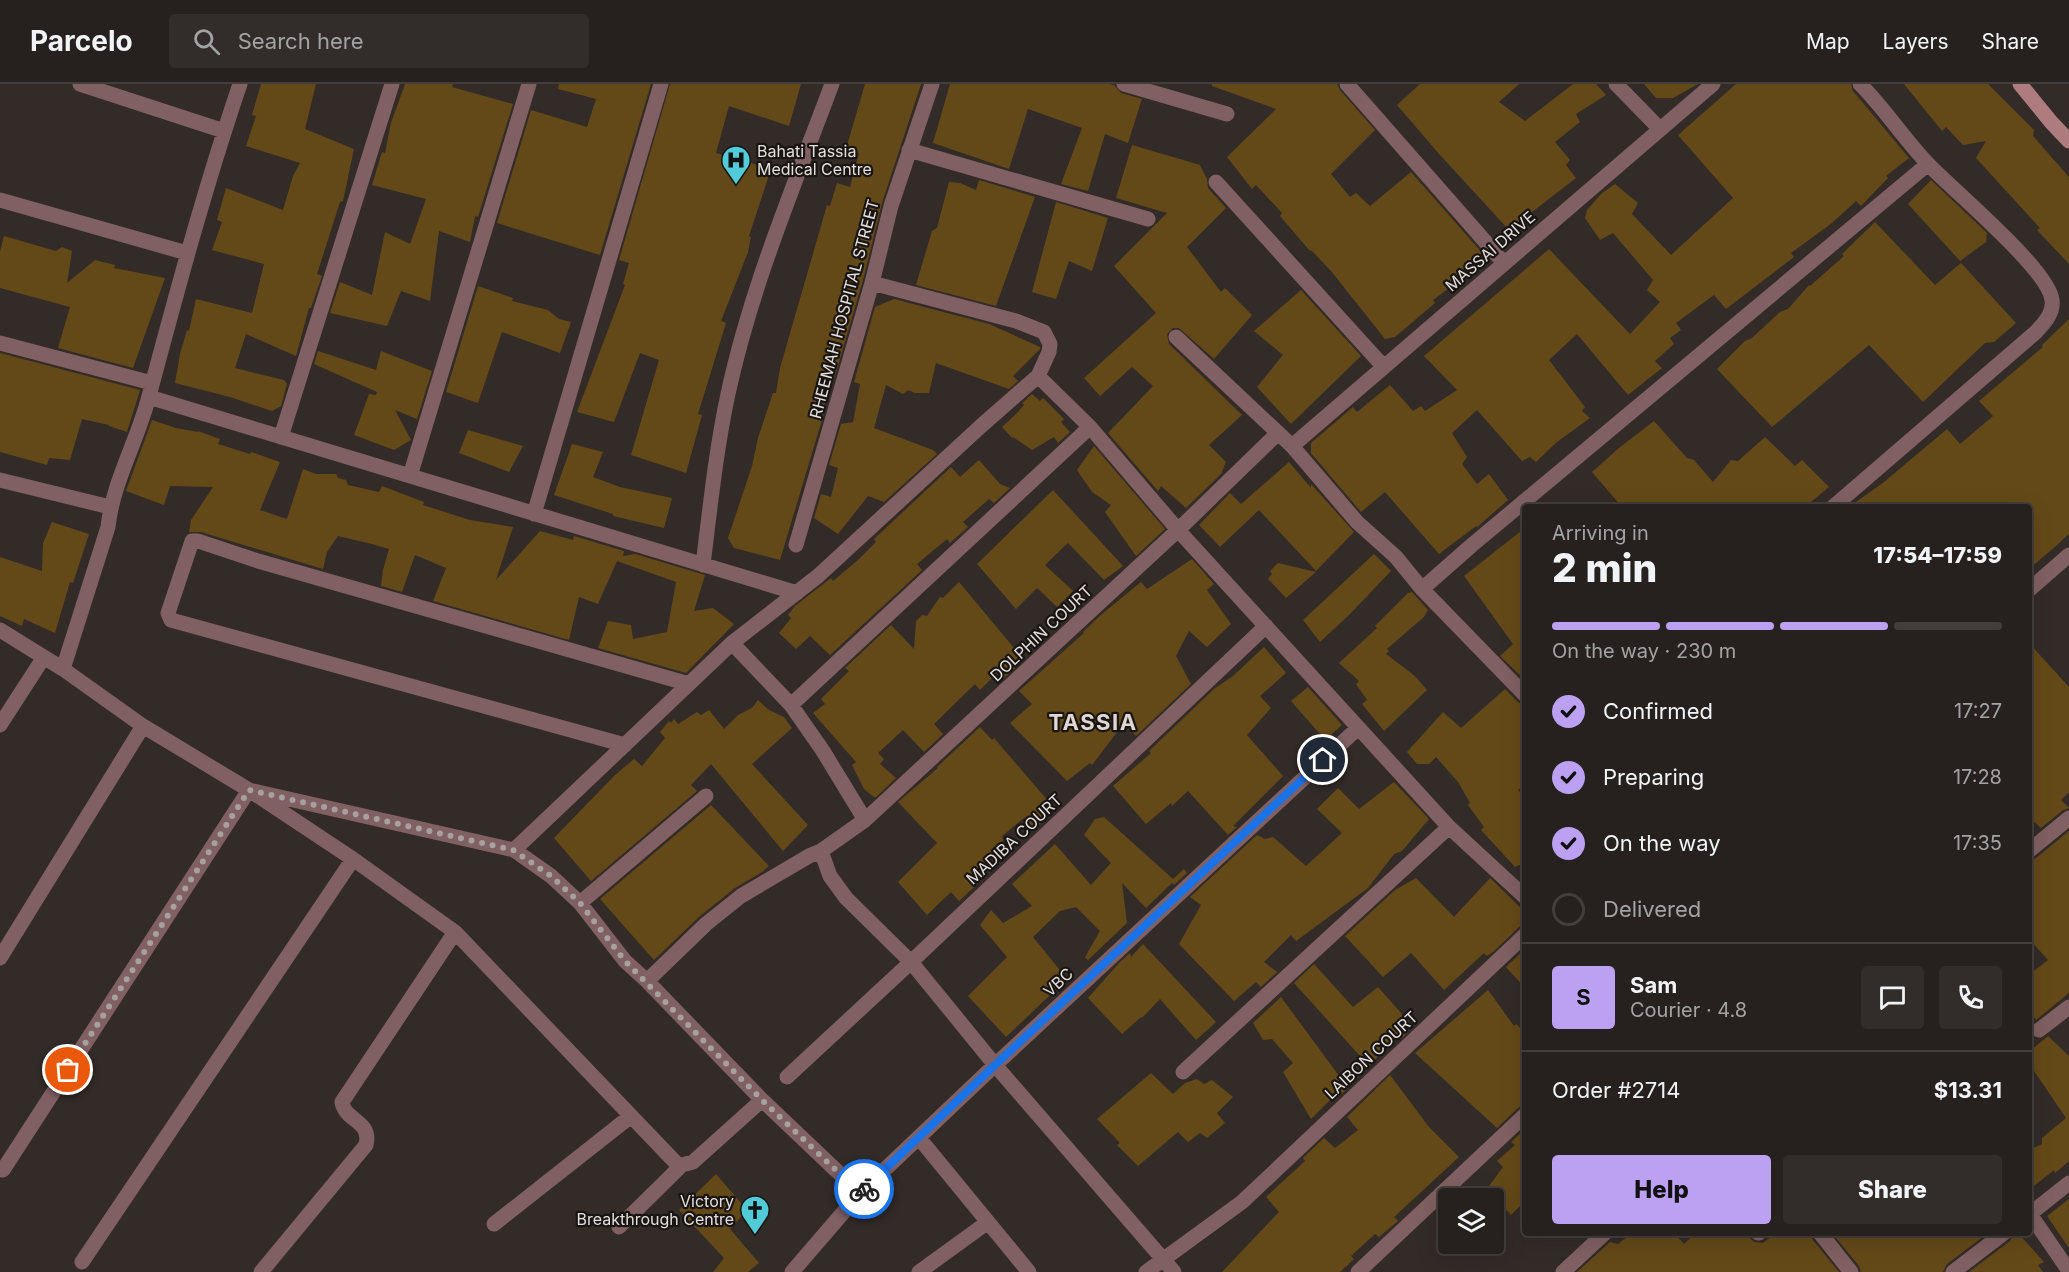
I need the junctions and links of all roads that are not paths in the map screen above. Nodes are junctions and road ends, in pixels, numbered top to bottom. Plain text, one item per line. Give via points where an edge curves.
1 (80, 84) edge
2 (240, 84) edge
3 (392, 84) edge
4 (529, 84) edge
5 (661, 84) edge
6 (832, 84) edge
7 (932, 84) edge
8 (1124, 84) edge
9 (1616, 84) edge
10 (1713, 84) edge
11 (2020, 84) edge
12 (1348, 85) edge
13 (1865, 86) edge
14 (1227, 114) dead end
15 (1660, 129) junction
16 (224, 131) junction
17 (2069, 141) edge
18 (909, 150) junction
19 (1928, 164) junction
20 (1216, 182) dead end
21 (0, 200) edge
22 (1148, 219) dead end
23 (187, 253) junction
24 (1504, 263) junction
25 (872, 283) junction
26 (1176, 337) dead end
27 (0, 344) edge
28 (1383, 366) junction
29 (1038, 376) junction
30 (151, 390) junction
31 (1090, 427) junction
32 (1278, 433) junction
33 (281, 437) junction
34 (1292, 446) junction
35 (410, 476) junction
36 (0, 480) edge
37 (1836, 504) edge
38 (110, 507) junction
39 (534, 514) junction
40 (1178, 530) junction
41 (796, 545) dead end
42 (2069, 555) edge
43 (703, 565) junction
44 (2032, 587) edge
45 (1422, 589) junction
46 (797, 593) junction
47 (1266, 626) junction
48 (0, 630) edge
49 (732, 643) junction
50 (44, 657) junction
51 (63, 669) junction
52 (689, 684) junction
53 (1522, 692) edge
54 (791, 705) junction
55 (0, 725) edge
56 (142, 726) junction
57 (1358, 728) junction
58 (625, 745) junction
59 (249, 790) junction
60 (706, 796) dead end
61 (2069, 818) edge
62 (865, 820) junction
63 (1449, 827) junction
64 (2032, 848) edge
65 (513, 850) junction
66 (821, 851) junction
67 (353, 860) junction
68 (1522, 894) edge
69 (580, 903) junction
70 (456, 932) junction
71 (1522, 938) edge
72 (0, 958) edge
73 (911, 962) junction
74 (647, 981) junction
75 (2069, 1007) edge
76 (2039, 1030) dead end
77 (995, 1065) junction
78 (1184, 1072) dead end
79 (787, 1077) dead end
80 (762, 1100) junction
81 (631, 1116) junction
82 (1522, 1118) edge
83 (919, 1138) junction
84 (682, 1165) junction
85 (3, 1170) dead end
86 (2069, 1183) edge
87 (860, 1193) junction
88 (2032, 1212) edge
89 (2032, 1217) edge
90 (988, 1222) junction
91 (494, 1224) dead end
92 (619, 1227) dead end
93 (1602, 1236) edge
94 (1822, 1236) edge
95 (2000, 1236) edge
96 (1163, 1258) junction
97 (82, 1262) dead end
98 (2069, 1271) edge
99 (261, 1272) edge
100 (792, 1272) edge
101 (919, 1272) edge
102 (1029, 1272) edge
103 (1146, 1272) edge
104 (1174, 1272) edge
105 (1358, 1272) edge
106 (1563, 1272) edge
107 (1851, 1272) edge
108 (1953, 1272) edge

1 - 16 street
2 - 16 street
3 - 33 street
4 - 35 street
5 - 39 street
6 - 43 street via 758,282 731,382
7 - 18 street, RHEEMAH HOSPITAL STREET
8 - 14 street
9 - 15 street
10 - 15 street, MASSAI DRIVE
11 - 17 street
12 - 24 street
13 - 19 street
15 - 24 street, MASSAI DRIVE
16 - 23 street
18 - 22 street
18 - 25 street, RHEEMAH HOSPITAL STREET
19 - 37 street via 2044,279 2052,300 2049,316 2036,332
19 - 45 street
20 - 28 street
21 - 23 street
23 - 30 street
24 - 28 street, MASSAI DRIVE
25 - 29 street via 1044,332 1049,352
25 - 41 street, RHEEMAH HOSPITAL STREET
26 - 32 street
27 - 30 street
28 - 34 street, MASSAI DRIVE
29 - 31 street
29 - 46 street
30 - 33 street
30 - 38 street
31 - 40 street
31 - 54 street
32 - 34 street
32 - 40 street, DOLPHIN COURT
33 - 35 street
34 - 45 street via 1357,522 1396,557
35 - 39 street
36 - 38 street
38 - 51 street via 108,527
39 - 43 street
40 - 47 street
40 - 62 street, DOLPHIN COURT
42 - 44 street
43 - 46 street
45 - 53 street
46 - 49 street
47 - 57 street
47 - 73 street, MADIBA COURT
48 - 50 street
49 - 52 street
49 - 54 street
50 - 51 street
50 - 55 street
51 - 56 street
52 - 58 street
52 - 58 street via 192,541 168,613 171,620
54 - 62 street
56 - 59 street
56 - 72 street
57 - 63 street
57 - 77 street, VBC
58 - 65 street
59 - 65 street
59 - 67 street
59 - 85 street
60 - 69 street
61 - 64 street
62 - 66 street, DOLPHIN COURT
63 - 68 street
63 - 78 street
65 - 69 street via 551,876
66 - 73 street via 830,876 846,898
66 - 74 street, DOLPHIN COURT via 741,896
67 - 70 street
67 - 97 street
69 - 74 street via 625,961
70 - 81 street
70 - 99 street via 342,1102 343,1108 366,1130 366,1145
71 - 96 street, LAIBON COURT via 1242,1202
73 - 77 street
73 - 79 street, MADIBA COURT
74 - 80 street
75 - 76 street
77 - 83 street, VBC
77 - 96 street
80 - 84 street via 693,1162
80 - 87 street
81 - 84 street
81 - 91 street
82 - 105 street
83 - 87 street, VBC
83 - 90 street
84 - 92 street
86 - 88 street
87 - 100 street, VBC
89 - 98 street
90 - 101 street
90 - 102 street
93 - 106 street
94 - 107 street
95 - 108 street
96 - 103 street, LAIBON COURT
96 - 104 street

